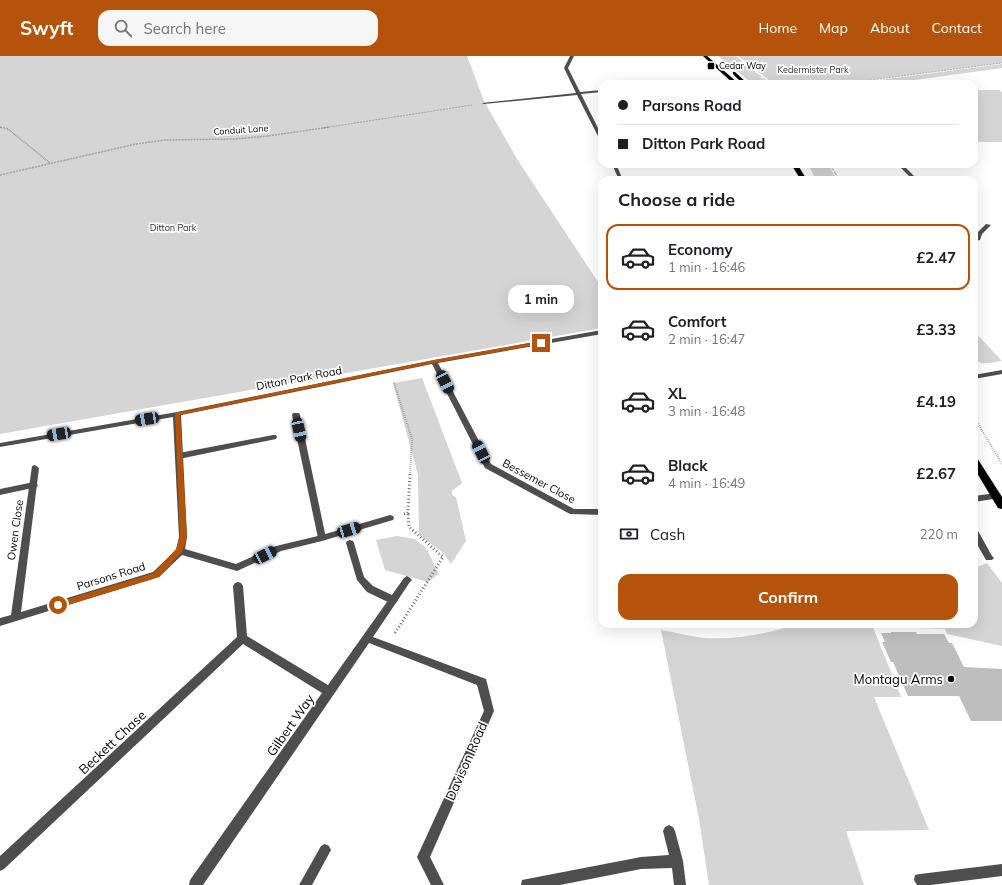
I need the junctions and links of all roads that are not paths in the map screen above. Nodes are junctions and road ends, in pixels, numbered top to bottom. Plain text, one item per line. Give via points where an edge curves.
1 (572, 56) edge
2 (705, 56) edge
3 (714, 64) junction
4 (732, 80) edge
5 (741, 80) edge
6 (598, 91) edge
7 (579, 92) junction
8 (484, 103) road end
9 (598, 132) edge
10 (903, 168) edge
11 (912, 176) edge
12 (988, 225) dead end
13 (978, 239) edge
14 (598, 333) edge
15 (434, 362) junction
16 (1002, 372) edge
17 (978, 376) edge
18 (177, 414) junction
19 (296, 415) dead end
20 (273, 437) dead end
21 (0, 445) edge
22 (179, 456) junction
23 (978, 467) edge
24 (35, 468) dead end
25 (34, 485) junction
26 (0, 492) edge
27 (978, 499) edge
28 (999, 501) edge
29 (598, 512) edge
30 (390, 518) road end
31 (322, 538) junction
32 (978, 538) edge
33 (350, 543) dead end
34 (180, 550) junction
35 (989, 558) dead end
36 (407, 580) dead end
37 (238, 586) dead end
38 (393, 600) junction
39 (15, 618) junction
40 (0, 622) edge
41 (242, 638) junction
42 (366, 638) junction
43 (330, 692) junction
44 (669, 831) dead end
45 (325, 850) dead end
46 (677, 861) junction
47 (0, 865) edge
48 (1002, 870) edge
49 (920, 880) dead end
50 (195, 885) edge
51 (305, 885) edge
52 (438, 885) edge
53 (527, 885) edge
54 (680, 885) edge

1 - 7 street via 566,68
2 - 3 main road
3 - 4 main road
3 - 5 main road via 729,69
6 - 7 street
7 - 8 street
7 - 9 street
10 - 11 street
12 - 13 street
14 - 15 street, Ditton Park Road
15 - 18 street, Ditton Park Road
15 - 29 street, Bessemer Close via 488,466 573,512
16 - 17 street
18 - 21 street, Ditton Park Road
18 - 22 street
19 - 31 street
20 - 22 street
22 - 34 street via 183,537
23 - 28 main road
24 - 25 street, Owen Close
25 - 26 street
25 - 39 street, Owen Close
27 - 28 street
30 - 31 street
31 - 34 street via 279,548 237,568
32 - 35 street
33 - 38 street via 360,578 370,589
34 - 39 street, Parsons Road via 156,575
36 - 38 street, Gilbert Way
37 - 41 street
38 - 42 street, Gilbert Way
39 - 40 street, Parsons Road
41 - 43 street
41 - 47 street, Beckett Chase
42 - 43 street, Gilbert Way
42 - 52 street, Davison Road via 482,682 489,711 423,857
43 - 50 street, Gilbert Way
44 - 46 street
45 - 51 street
46 - 53 street via 641,863
46 - 54 street
48 - 49 street

